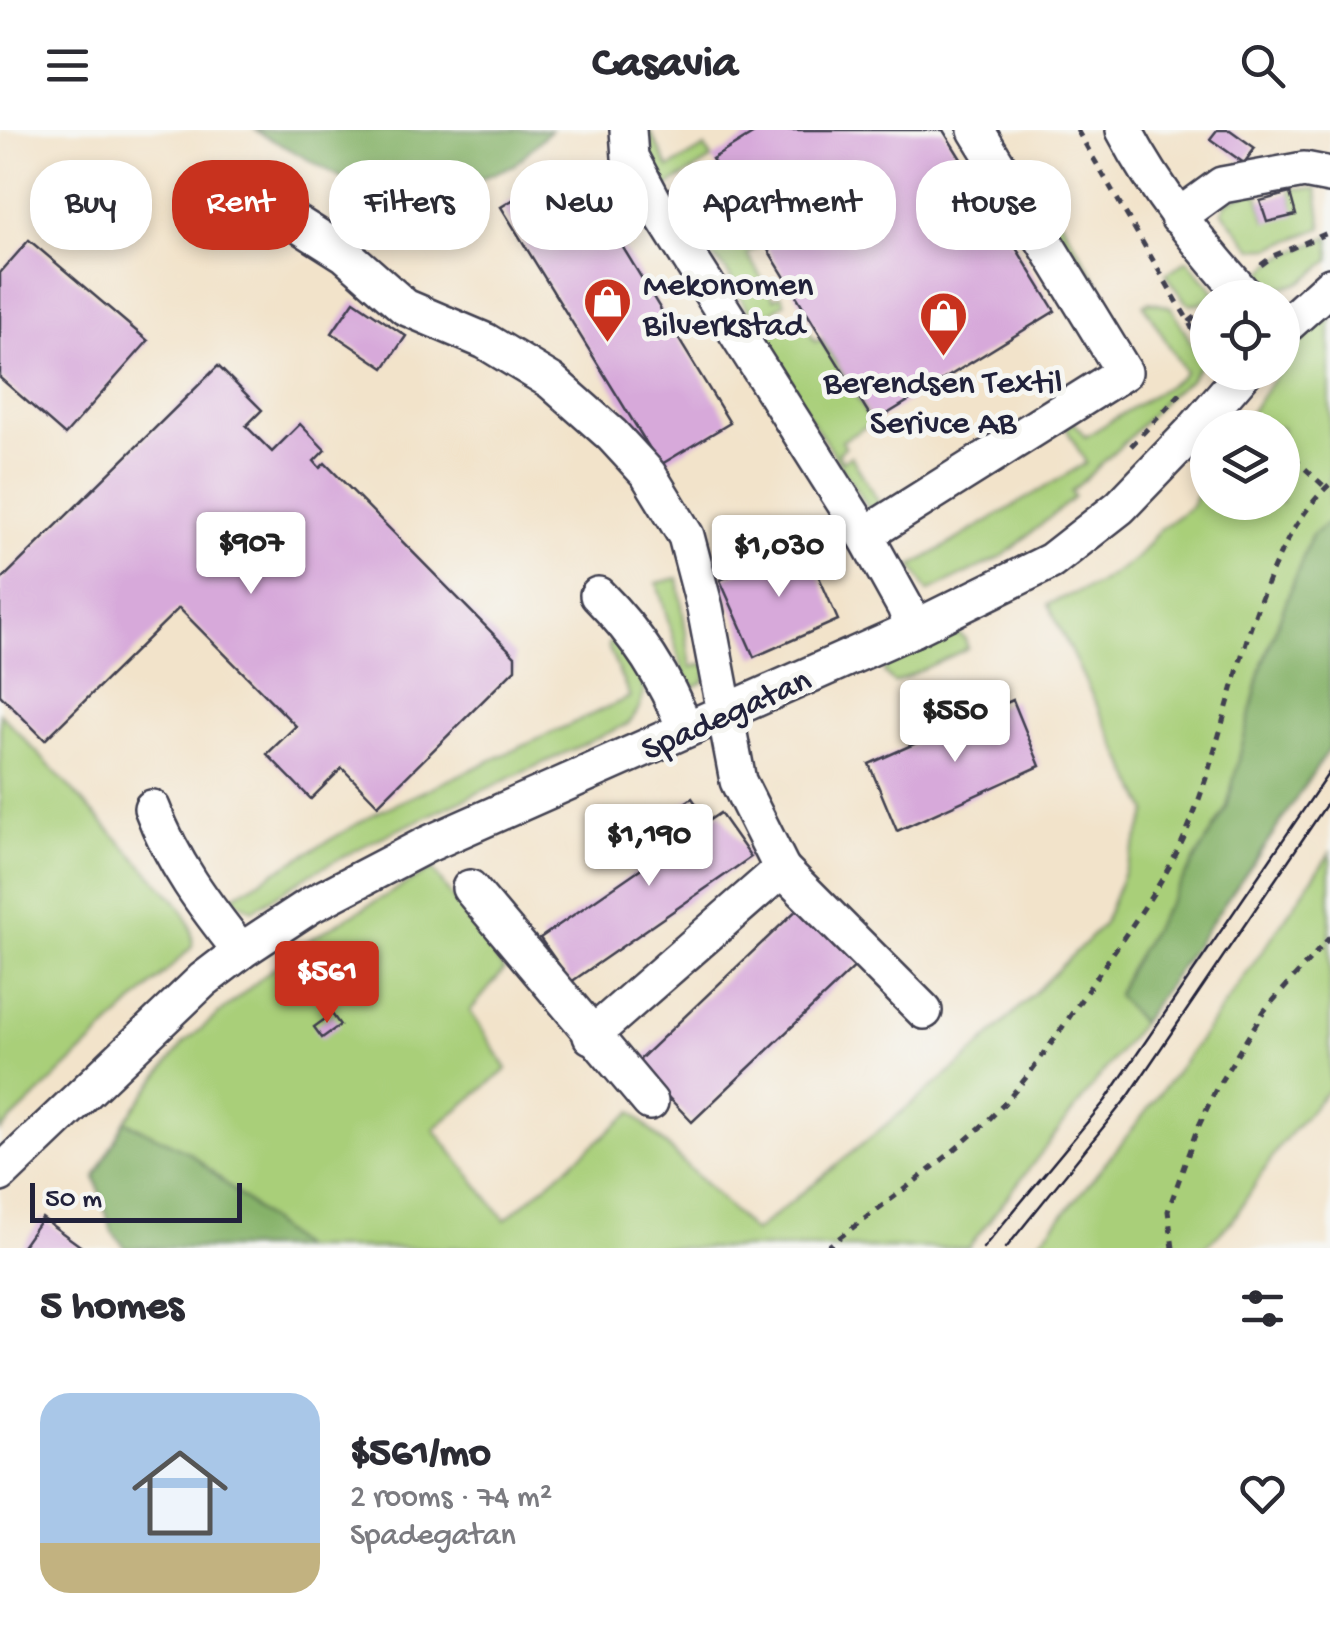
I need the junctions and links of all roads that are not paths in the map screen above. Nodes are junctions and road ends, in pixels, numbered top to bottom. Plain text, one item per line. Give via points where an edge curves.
1 (628, 130) edge
2 (976, 130) edge
3 (1124, 130) edge
4 (1330, 175) edge
5 (1178, 216) junction
6 (309, 231) edge
7 (1232, 280) edge
8 (1330, 286) edge
9 (1300, 314) edge
10 (1228, 390) edge
11 (865, 535) junction
12 (598, 595) dead end
13 (913, 628) junction
14 (726, 711) junction
15 (685, 729) junction
16 (152, 808) dead end
17 (782, 869) junction
18 (470, 888) dead end
19 (241, 951) junction
20 (924, 1011) dead end
21 (591, 1036) junction
22 (650, 1102) dead end
23 (0, 1174) edge

1 - 11 street via 630,157 654,202
2 - 11 street via 1124,372
3 - 5 street
4 - 5 street via 1304,170 1222,186
5 - 7 street
6 - 14 street via 405,306 484,341 551,382 648,474 686,536
8 - 9 street
10 - 13 street, Spadegatan via 1094,530 1051,560
11 - 13 street
12 - 15 street via 627,624
13 - 14 street, Spadegatan
14 - 15 street, Spadegatan
14 - 17 street via 738,780
15 - 19 street, Spadegatan via 358,879
16 - 19 street via 166,846
17 - 20 street
17 - 21 street
18 - 21 street
19 - 23 street, Spadegatan
21 - 22 street

